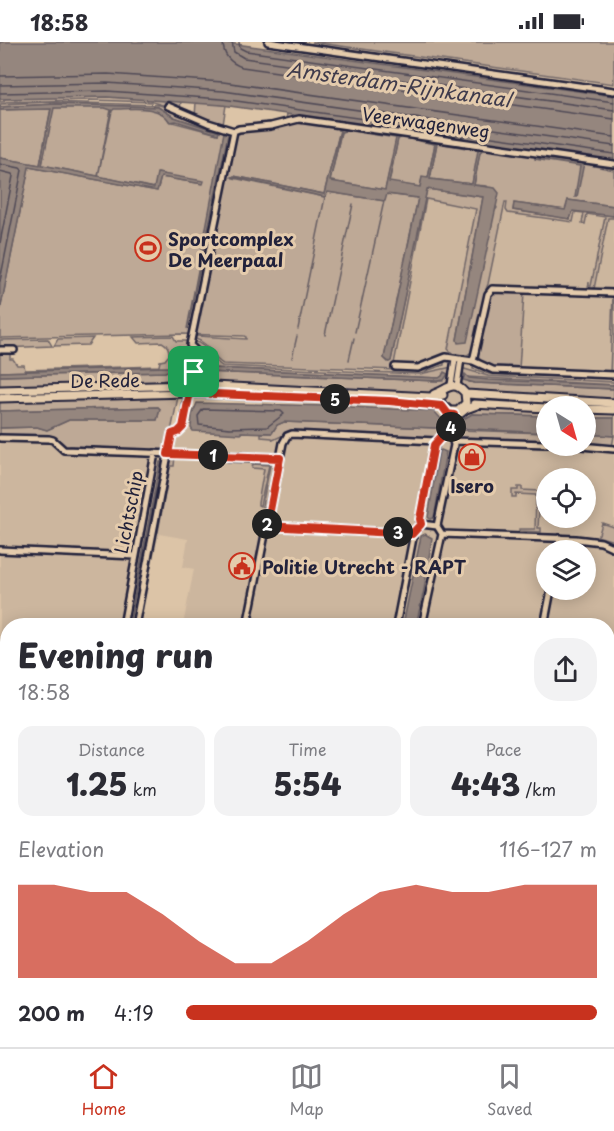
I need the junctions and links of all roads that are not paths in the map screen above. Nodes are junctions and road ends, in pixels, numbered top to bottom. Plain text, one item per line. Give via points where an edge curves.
1 (268, 42) edge
2 (302, 44) edge
3 (614, 91) edge
4 (168, 106) dead end
5 (234, 132) junction
6 (614, 164) edge
7 (614, 293) edge
8 (0, 350) edge
9 (14, 350) dead end
10 (458, 359) junction
11 (473, 361) junction
12 (395, 367) dead end
13 (614, 375) edge
14 (453, 387) junction
15 (190, 389) junction
16 (0, 390) edge
17 (0, 398) edge
18 (441, 399) junction
19 (427, 400) junction
20 (466, 402) junction
21 (614, 403) edge
22 (536, 408) edge
23 (596, 409) edge
24 (614, 410) edge
25 (452, 414) junction
26 (446, 436) junction
27 (0, 438) edge
28 (436, 441) junction
29 (453, 441) junction
30 (536, 444) edge
31 (596, 447) edge
32 (614, 449) edge
33 (155, 453) junction
34 (168, 454) junction
35 (280, 458) junction
36 (421, 524) junction
37 (267, 526) junction
38 (437, 526) junction
39 (412, 534) junction
40 (442, 534) junction
41 (561, 538) joint
42 (614, 548) edge
43 (0, 550) edge
44 (135, 556) junction
45 (549, 600) edge
46 (124, 618) edge
47 (137, 618) edge
48 (249, 618) edge
49 (397, 618) edge
50 (424, 618) edge
51 (546, 618) edge

1 - 2 street
2 - 3 street
4 - 5 street, Veerwagenweg
5 - 6 street, Veerwagenweg via 299,119
5 - 15 street via 190,345 197,356
7 - 11 street via 490,290
8 - 9 street
10 - 11 street
10 - 12 street via 444,357 418,368
10 - 14 street
11 - 13 street via 493,370
14 - 18 main road
14 - 20 main road
15 - 16 main road, De Rede
15 - 17 main road, De Rede
15 - 19 main road, De Rede
15 - 34 street via 182,428 172,434
18 - 19 main road, De Rede
18 - 19 main road, De Rede
18 - 25 main road
20 - 21 main road via 478,396
20 - 22 main road
20 - 25 main road
23 - 24 main road
25 - 26 street
26 - 28 street
26 - 29 street
27 - 33 street, Lichtschip via 49,439 64,450
28 - 35 street via 292,434 284,439
28 - 36 street
29 - 30 street
29 - 38 street
31 - 32 street
33 - 34 street
33 - 44 street, Lichtschip
34 - 35 street
34 - 47 street
35 - 37 street
36 - 38 street
36 - 39 street
37 - 39 street
37 - 48 street
38 - 40 street
39 - 49 street
40 - 41 street
40 - 50 street
41 - 42 street via 590,540
43 - 44 street
44 - 46 street, Lichtschip
45 - 51 street

